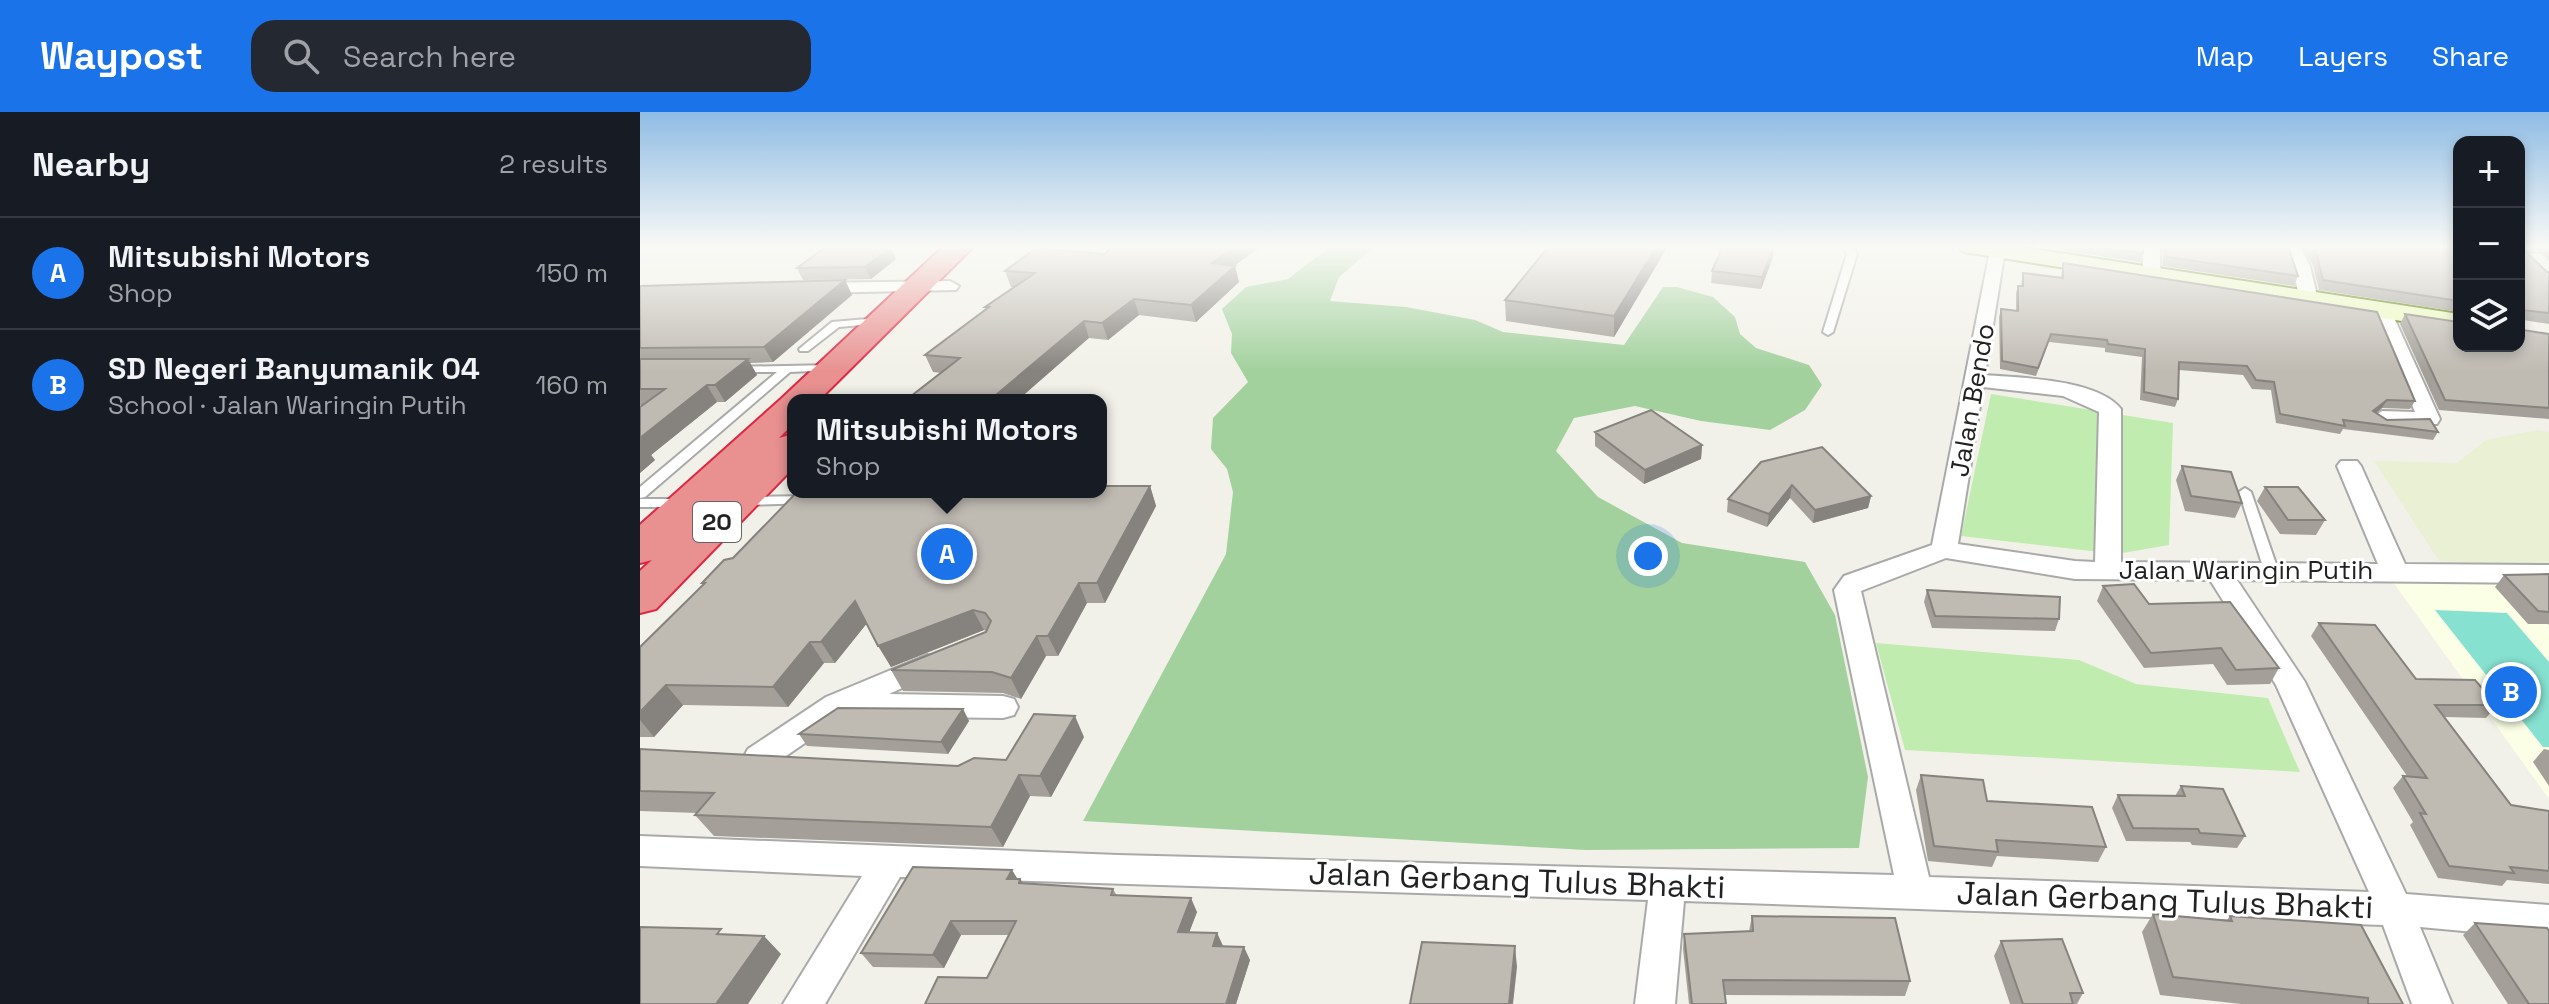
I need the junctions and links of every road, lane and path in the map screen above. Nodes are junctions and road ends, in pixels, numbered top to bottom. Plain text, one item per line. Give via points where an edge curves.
1 (915, 287) edge
2 (877, 288) edge
3 (948, 288) edge
4 (1842, 288) edge
5 (1991, 288) edge
6 (2231, 288) edge
7 (2306, 288) edge
8 (793, 289) edge
9 (2309, 300) junction
10 (2382, 311) junction
11 (880, 321) junction
12 (2453, 321) edge
13 (1828, 332) dead end
14 (804, 349) dead end
15 (831, 368) junction
16 (728, 369) edge
17 (1976, 380) junction
18 (790, 387) edge
19 (804, 394) edge
20 (844, 394) edge
21 (2382, 418) edge
22 (787, 452) edge
23 (2349, 466) dead end
24 (2245, 492) dead end
25 (640, 494) edge
26 (824, 500) edge
27 (738, 501) junction
28 (691, 502) junction
29 (640, 503) edge
30 (640, 549) edge
31 (1944, 550) junction
32 (2108, 570) junction
33 (2217, 570) junction
34 (2271, 570) junction
35 (2394, 570) junction
36 (2549, 574) edge
37 (640, 598) edge
38 (960, 653) edge
39 (837, 705) junction
40 (1003, 707) dead end
41 (805, 761) edge
42 (640, 851) edge
43 (889, 864) junction
44 (1668, 884) junction
45 (1915, 892) junction
46 (2394, 907) junction
47 (2549, 922) edge
48 (803, 1004) edge
49 (1655, 1004) edge
50 (2432, 1004) edge

1 - 11 highway
2 - 8 street
3 - 20 highway
4 - 13 lane
5 - 17 street, Jalan Bendo
6 - 9 main road
7 - 9 street
9 - 10 main road
10 - 12 main road
10 - 21 street via 2429,419
11 - 14 lane via 836,324
11 - 15 highway
15 - 18 lane
15 - 19 highway
16 - 18 lane
17 - 31 street, Jalan Bendo
17 - 32 street via 2076,393 2110,409
18 - 25 lane
18 - 28 highway, 20
22 - 27 highway, 20
23 - 35 street
24 - 34 lane
26 - 27 lane via 803,505
27 - 28 highway
27 - 37 highway, 20
28 - 29 lane
28 - 30 highway, 20
31 - 32 street, Jalan Waringin Putih
31 - 45 street via 1853,582 1847,590
32 - 33 street, Jalan Waringin Putih
33 - 34 street, Jalan Waringin Putih
33 - 46 street via 2290,682
34 - 35 street, Jalan Waringin Putih
35 - 36 street, Jalan Waringin Putih
38 - 39 street
39 - 40 street
39 - 41 street via 744,757
42 - 43 street, Jalan Gerbang Tulus Bhakti
43 - 44 street, Jalan Gerbang Tulus Bhakti
43 - 48 street
44 - 45 street, Jalan Gerbang Tulus Bhakti
44 - 49 street
45 - 46 street, Jalan Gerbang Tulus Bhakti
46 - 47 street, Jalan Gerbang Tulus Bhakti
46 - 50 street

